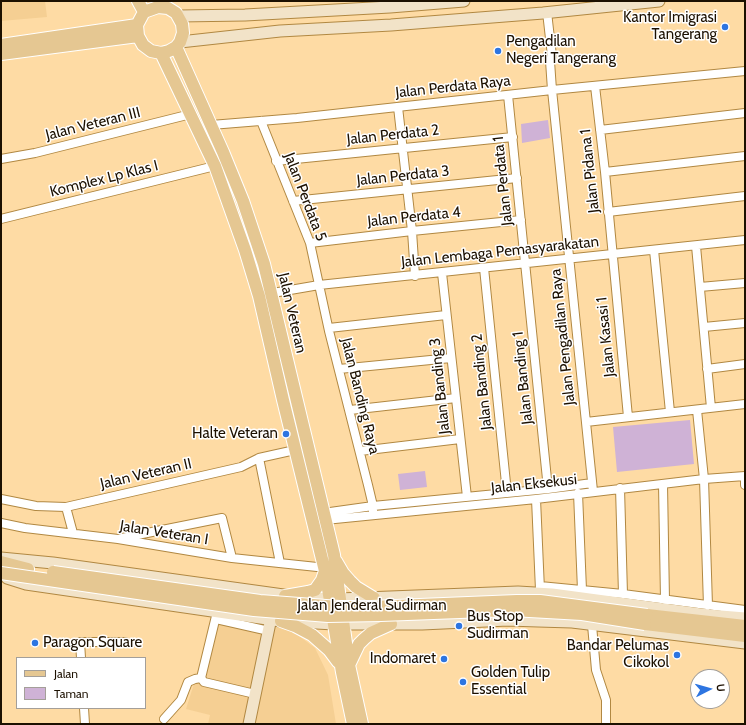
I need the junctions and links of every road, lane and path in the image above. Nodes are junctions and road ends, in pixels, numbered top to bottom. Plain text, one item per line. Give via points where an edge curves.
1 (138, 1) edge
2 (464, 1) edge
3 (659, 1) edge
4 (157, 4) edge
5 (144, 12) junction
6 (545, 13) junction
7 (179, 16) junction
8 (137, 30) junction
9 (178, 44) junction
10 (1, 45) edge
11 (162, 53) junction
12 (1, 54) edge
13 (745, 71) edge
14 (595, 86) junction
15 (552, 90) junction
16 (508, 95) junction
17 (398, 107) junction
18 (745, 113) edge
19 (191, 114) junction
20 (261, 121) junction
21 (211, 125) junction
22 (600, 130) junction
23 (513, 137) junction
24 (403, 149) junction
25 (745, 156) edge
26 (1, 159) edge
27 (276, 161) junction
28 (214, 166) junction
29 (605, 172) junction
30 (517, 178) junction
31 (407, 190) junction
32 (745, 196) edge
33 (293, 201) junction
34 (608, 212) junction
35 (1, 219) edge
36 (521, 220) junction
37 (412, 231) junction
38 (745, 240) edge
39 (310, 243) junction
40 (696, 246) junction
41 (654, 250) junction
42 (612, 254) junction
43 (569, 258) junction
44 (525, 264) junction
45 (484, 268) junction
46 (442, 273) junction
47 (415, 276) junction
48 (745, 283) edge
49 (319, 285) junction
50 (700, 287) junction
51 (272, 293) junction
52 (259, 296) junction
53 (446, 315) junction
54 (745, 323) edge
55 (704, 327) junction
56 (329, 328) junction
57 (451, 358) junction
58 (745, 364) edge
59 (707, 369) junction
60 (340, 370) junction
61 (456, 398) junction
62 (745, 404) edge
63 (711, 408) junction
64 (350, 410) junction
65 (697, 410) junction
66 (670, 412) junction
67 (300, 416) junction
68 (628, 417) junction
69 (288, 419) junction
70 (586, 422) junction
71 (460, 439) junction
72 (295, 450) junction
73 (360, 451) junction
74 (259, 458) junction
75 (745, 476) edge
76 (704, 479) junction
77 (663, 484) junction
78 (745, 485) edge
79 (592, 487) junction
80 (620, 488) junction
81 (548, 489) junction
82 (507, 493) junction
83 (578, 493) junction
84 (467, 497) junction
85 (1, 499) edge
86 (536, 499) junction
87 (66, 507) junction
88 (373, 510) junction
89 (324, 516) junction
90 (1, 523) edge
91 (73, 534) junction
92 (118, 539) junction
93 (334, 555) junction
94 (1, 558) edge
95 (232, 558) junction
96 (1, 562) edge
97 (280, 563) junction
98 (324, 569) junction
99 (1, 575) edge
100 (540, 590) junction
101 (582, 590) junction
102 (623, 594) junction
103 (280, 595) junction
104 (421, 596) junction
105 (374, 598) junction
106 (334, 599) junction
107 (665, 600) junction
108 (708, 606) junction
109 (685, 607) junction
110 (745, 610) edge
111 (217, 615) junction
112 (745, 618) edge
113 (646, 619) junction
114 (276, 620) junction
115 (338, 624) junction
116 (391, 624) junction
117 (422, 624) junction
118 (592, 624) junction
119 (745, 626) edge
120 (269, 632) junction
121 (745, 636) edge
122 (125, 642) dead end
123 (745, 643) edge
124 (81, 657) edge
125 (346, 669) junction
126 (201, 678) junction
127 (255, 694) junction
128 (84, 709) edge
129 (164, 719) dead end
130 (85, 724) edge
131 (249, 724) edge
132 (353, 724) edge
133 (362, 724) edge
134 (606, 724) edge

1 - 5 main road
2 - 7 street via 245,15
3 - 6 street
4 - 5 main road
4 - 7 main road
5 - 8 main road
6 - 9 street via 280,31
6 - 15 street, Jalan Pengadilan Raya via 552,56
7 - 9 main road via 183,33
8 - 10 main road
8 - 11 main road via 142,45 151,51
8 - 12 main road
9 - 11 main road
9 - 21 main road, Jalan Veteran
11 - 19 main road, Jalan Veteran
13 - 14 street, Jalan Perdata Raya
14 - 15 street, Jalan Perdata Raya
14 - 22 street, Jalan Pidana 1
15 - 16 street, Jalan Perdata Raya
15 - 43 street, Jalan Pengadilan Raya
16 - 17 street, Jalan Perdata Raya
16 - 23 street, Jalan Perdata 1
17 - 20 street, Jalan Perdata Raya
17 - 24 street
18 - 22 street
19 - 26 street, Jalan Veteran III
19 - 28 main road, Jalan Veteran
20 - 21 street, Jalan Perdata Raya
20 - 27 street, Jalan Perdata 5
21 - 51 main road, Jalan Veteran via 243,201
22 - 29 street, Jalan Pidana 1
23 - 24 street, Jalan Perdata 2
23 - 30 street, Jalan Perdata 1
24 - 27 street, Jalan Perdata 2
24 - 31 street
25 - 29 street
27 - 33 street, Jalan Perdata 5
28 - 35 street, Komplex Lp Klas I
28 - 52 main road, Jalan Veteran
29 - 34 street, Jalan Pidana 1
30 - 31 street, Jalan Perdata 3
30 - 36 street, Jalan Perdata 1
31 - 33 street, Jalan Perdata 3
31 - 37 street
32 - 34 street
33 - 39 street, Jalan Perdata 5
34 - 42 street, Jalan Pidana 1
36 - 37 street, Jalan Perdata 4
36 - 44 street, Jalan Perdata 1
37 - 39 street, Jalan Perdata 4
37 - 47 street
38 - 40 street, Jalan Lembaga Pemasyarakatan
39 - 49 street, Jalan Perdata 5
40 - 41 street, Jalan Lembaga Pemasyarakatan
40 - 50 street
41 - 42 street, Jalan Lembaga Pemasyarakatan
41 - 66 street
42 - 43 street, Jalan Lembaga Pemasyarakatan
42 - 68 street, Jalan Kasasi 1
43 - 44 street, Jalan Lembaga Pemasyarakatan
43 - 70 street, Jalan Pengadilan Raya
44 - 45 street, Jalan Lembaga Pemasyarakatan
44 - 81 street, Jalan Banding 1
45 - 46 street, Jalan Lembaga Pemasyarakatan
45 - 82 street, Jalan Banding 2
46 - 47 street, Jalan Lembaga Pemasyarakatan
46 - 53 street, Jalan Banding 3
47 - 49 street, Jalan Lembaga Pemasyarakatan
48 - 50 street
49 - 51 street, Jalan Lembaga Pemasyarakatan
49 - 56 street, Jalan Banding Raya
50 - 55 street
51 - 52 street, Jalan Lembaga Pemasyarakatan
51 - 67 main road, Jalan Veteran
52 - 69 main road, Jalan Veteran
53 - 56 street
53 - 57 street, Jalan Banding 3
54 - 55 street
55 - 59 street
56 - 60 street, Jalan Banding Raya
57 - 60 street
57 - 61 street, Jalan Banding 3
58 - 59 street
59 - 63 street
60 - 64 street, Jalan Banding Raya
61 - 64 street
61 - 71 street, Jalan Banding 3
62 - 63 street
63 - 65 street
64 - 73 street, Jalan Banding Raya
65 - 66 street
65 - 76 street
66 - 68 street
67 - 69 main road
67 - 89 main road, Jalan Veteran
68 - 70 street
69 - 72 main road, Jalan Veteran
70 - 79 street, Jalan Pengadilan Raya
71 - 73 street
71 - 84 street, Jalan Banding 3
72 - 74 street, Jalan Veteran II
72 - 98 main road, Jalan Veteran
73 - 88 street, Jalan Banding Raya
74 - 87 street, Jalan Veteran II via 241,467
74 - 97 street
75 - 76 street, Jalan Eksekusi
75 - 78 street
76 - 77 street, Jalan Eksekusi
76 - 108 street
77 - 80 street, Jalan Eksekusi
77 - 107 street
79 - 80 street, Jalan Eksekusi
79 - 81 street, Jalan Eksekusi
79 - 83 street, Jalan Eksekusi
80 - 102 street
81 - 82 street, Jalan Eksekusi
82 - 84 street, Jalan Eksekusi
83 - 86 street, Jalan Eksekusi
83 - 101 street
84 - 88 street, Jalan Eksekusi
85 - 87 street, Jalan Veteran II via 36,506
86 - 88 street, Jalan Eksekusi
86 - 100 street
87 - 91 street
88 - 89 street, Jalan Eksekusi
89 - 93 main road, Jalan Veteran
90 - 91 street, Jalan Veteran I
91 - 92 street, Jalan Veteran I
92 - 95 street, Jalan Veteran I
92 - 95 street via 222,518
93 - 105 main road via 350,581
93 - 106 main road, Jalan Veteran
94 - 103 street, Jalan Jenderal Sudirman
95 - 97 street, Jalan Veteran I
96 - 113 main road, Jalan Jenderal Sudirman, bridge via 28,569 260,601 339,607 540,601
97 - 98 street, Jalan Veteran I
98 - 103 main road via 322,580 315,590
98 - 106 main road, Jalan Veteran
99 - 111 street, Jalan Jenderal Sudirman via 26,584
99 - 113 main road, Jalan Jenderal Sudirman, bridge via 254,610 335,616 512,610
100 - 101 street
100 - 104 street, Jalan Jenderal Sudirman
100 - 109 street, Jalan Jenderal Sudirman via 552,594
101 - 102 street
102 - 107 street
103 - 106 street, Jalan Jenderal Sudirman
103 - 114 street
104 - 105 street, Jalan Jenderal Sudirman
104 - 117 street via 414,602 413,608 416,618
105 - 106 street, Jalan Jenderal Sudirman
106 - 115 main road
107 - 109 street
108 - 109 street
108 - 110 street
109 - 112 street, Jalan Jenderal Sudirman
111 - 114 street, Jalan Jenderal Sudirman
111 - 120 street
111 - 126 street
113 - 119 main road, Jalan Jenderal Sudirman
113 - 121 main road, Jalan Jenderal Sudirman
114 - 115 street, Jalan Jenderal Sudirman
114 - 120 street
114 - 125 main road via 295,626 322,642
115 - 116 street, Jalan Jenderal Sudirman
115 - 125 main road
116 - 117 street, Jalan Jenderal Sudirman
116 - 125 main road via 371,633 359,644
117 - 118 street, Jalan Jenderal Sudirman via 508,620
118 - 123 street, Jalan Jenderal Sudirman
118 - 134 street via 596,670 606,700
120 - 127 street
122 - 124 street via 80,642
125 - 132 main road
125 - 133 main road
126 - 127 street via 204,682
126 - 129 street via 188,682 181,700
127 - 131 street
128 - 130 street

